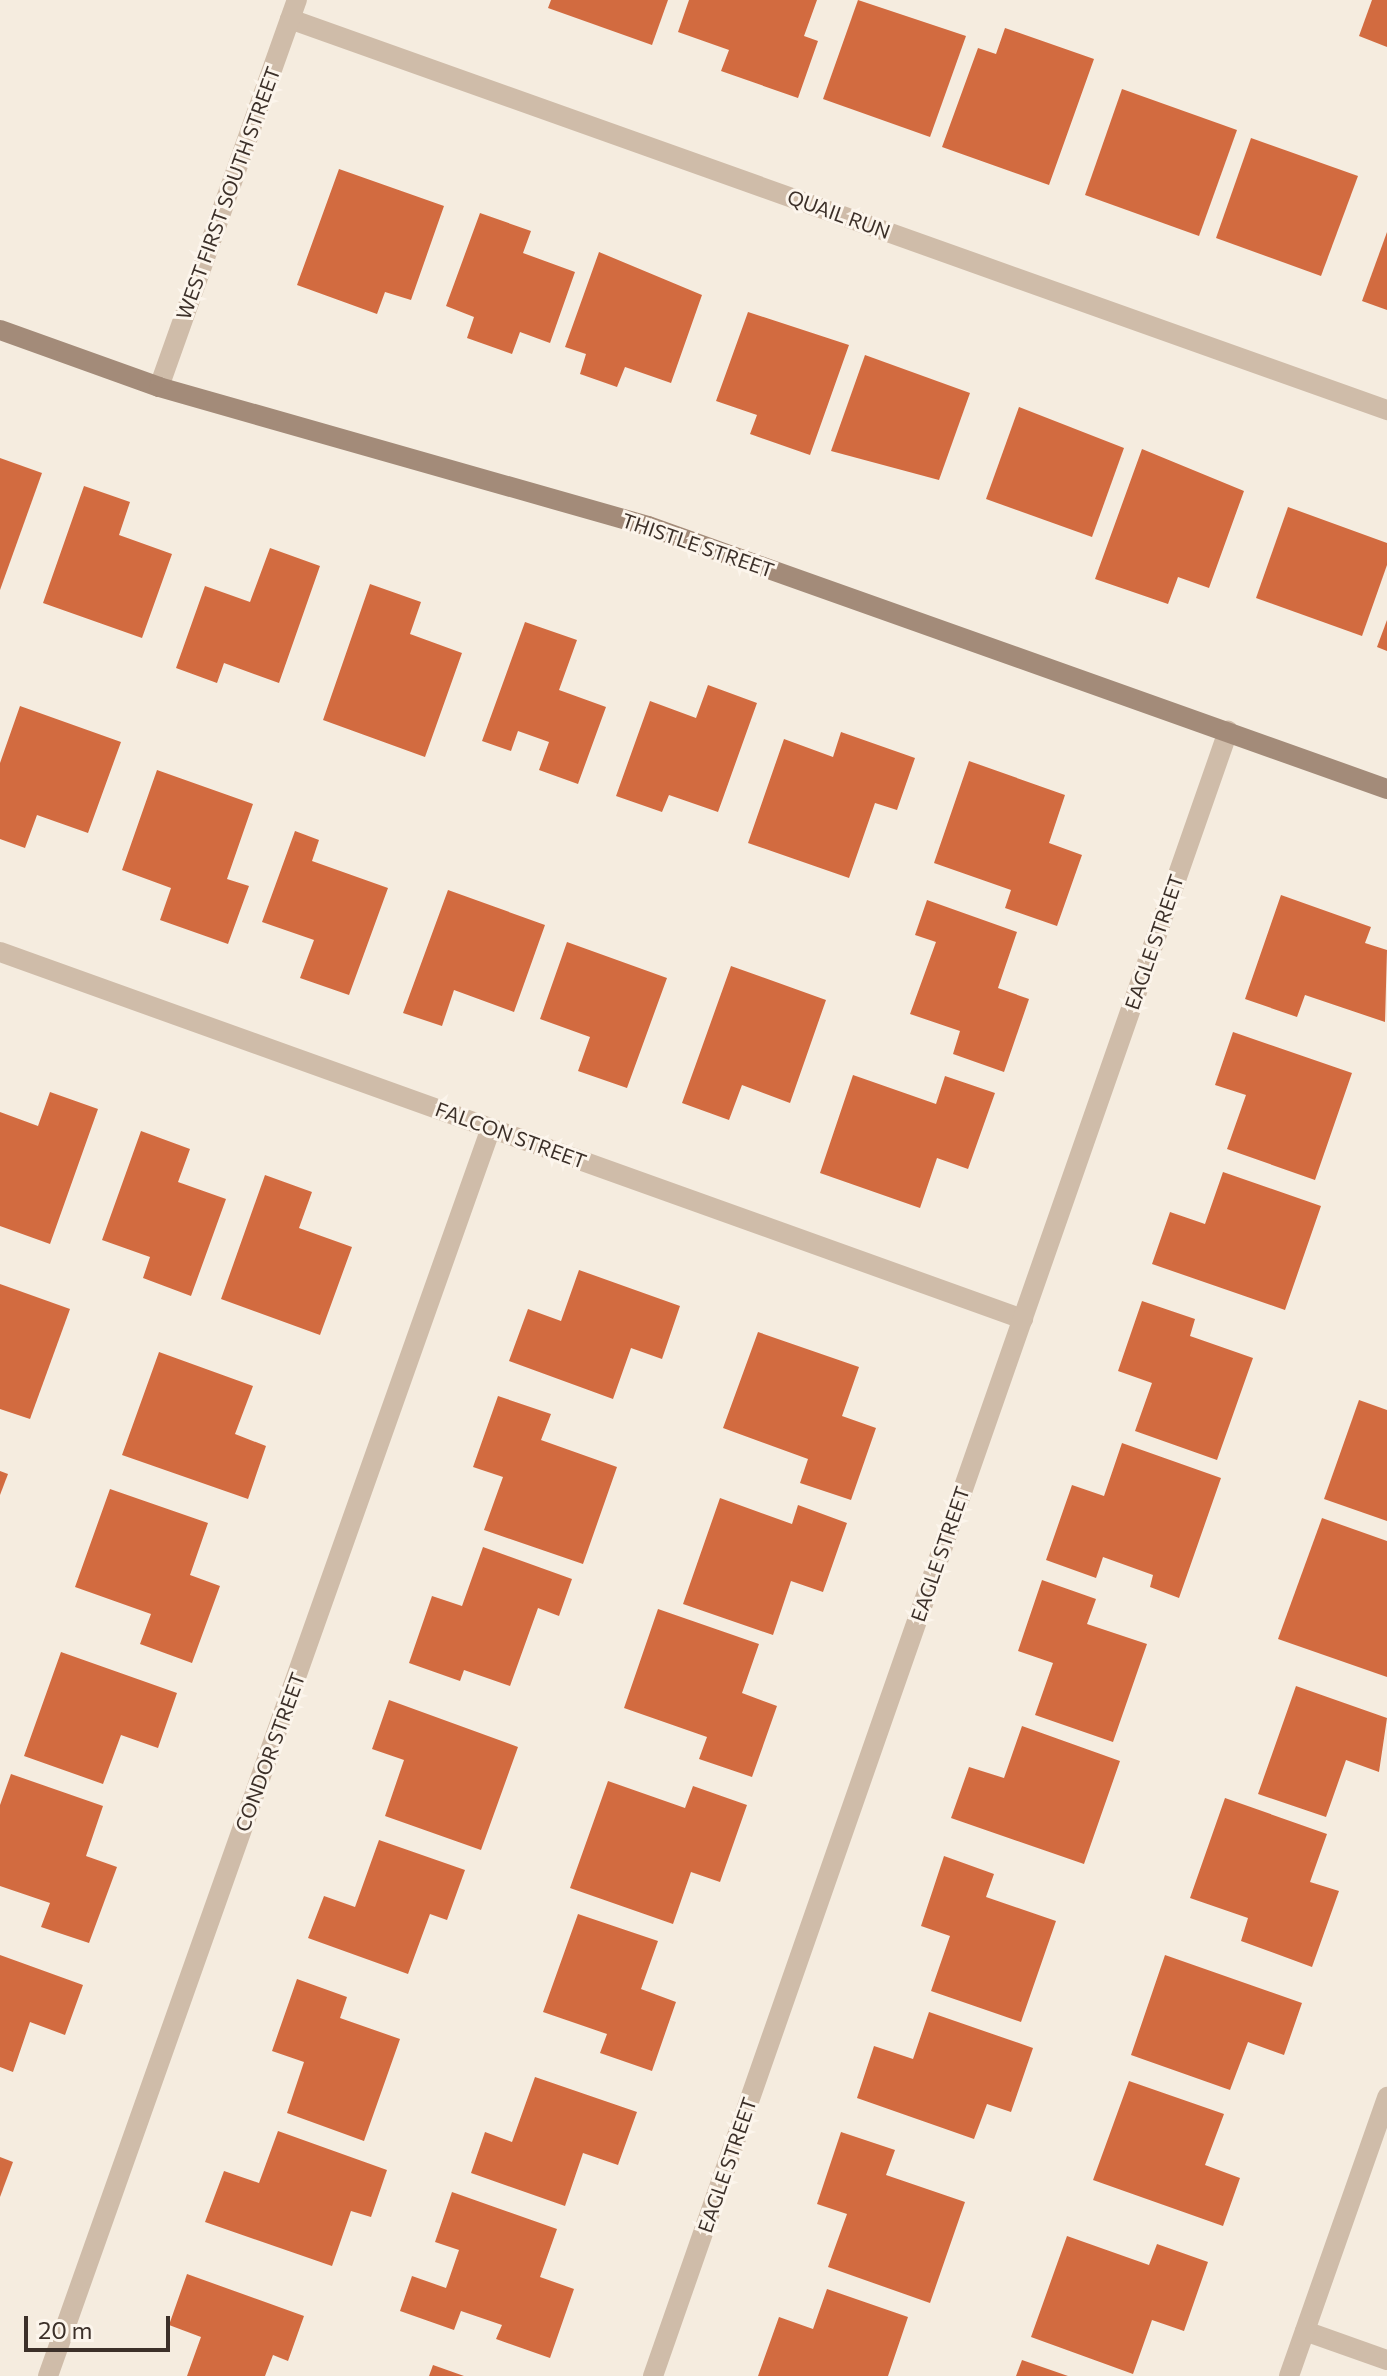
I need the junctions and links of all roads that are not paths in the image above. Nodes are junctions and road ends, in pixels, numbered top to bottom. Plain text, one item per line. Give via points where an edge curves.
1 (293, 10) edge
2 (0, 330) edge
3 (159, 387) junction
4 (1387, 410) edge
5 (1228, 731) junction
6 (1387, 789) edge
7 (0, 952) edge
8 (491, 1128) junction
9 (1023, 1319) junction
10 (1387, 2097) edge
11 (1305, 2331) junction
12 (1387, 2360) edge
13 (48, 2376) edge
14 (653, 2376) edge
15 (1289, 2376) edge

1 - 3 street, WEST FIRST SOUTH STREET
1 - 4 street, QUAIL RUN
2 - 3 street, THISTLE STREET
3 - 5 street, THISTLE STREET via 648,526
5 - 6 street, THISTLE STREET
5 - 9 street, EAGLE STREET
7 - 8 street, FALCON STREET
8 - 9 street, FALCON STREET
8 - 13 street, CONDOR STREET
9 - 14 street, EAGLE STREET
10 - 11 street
11 - 12 street
11 - 15 street

